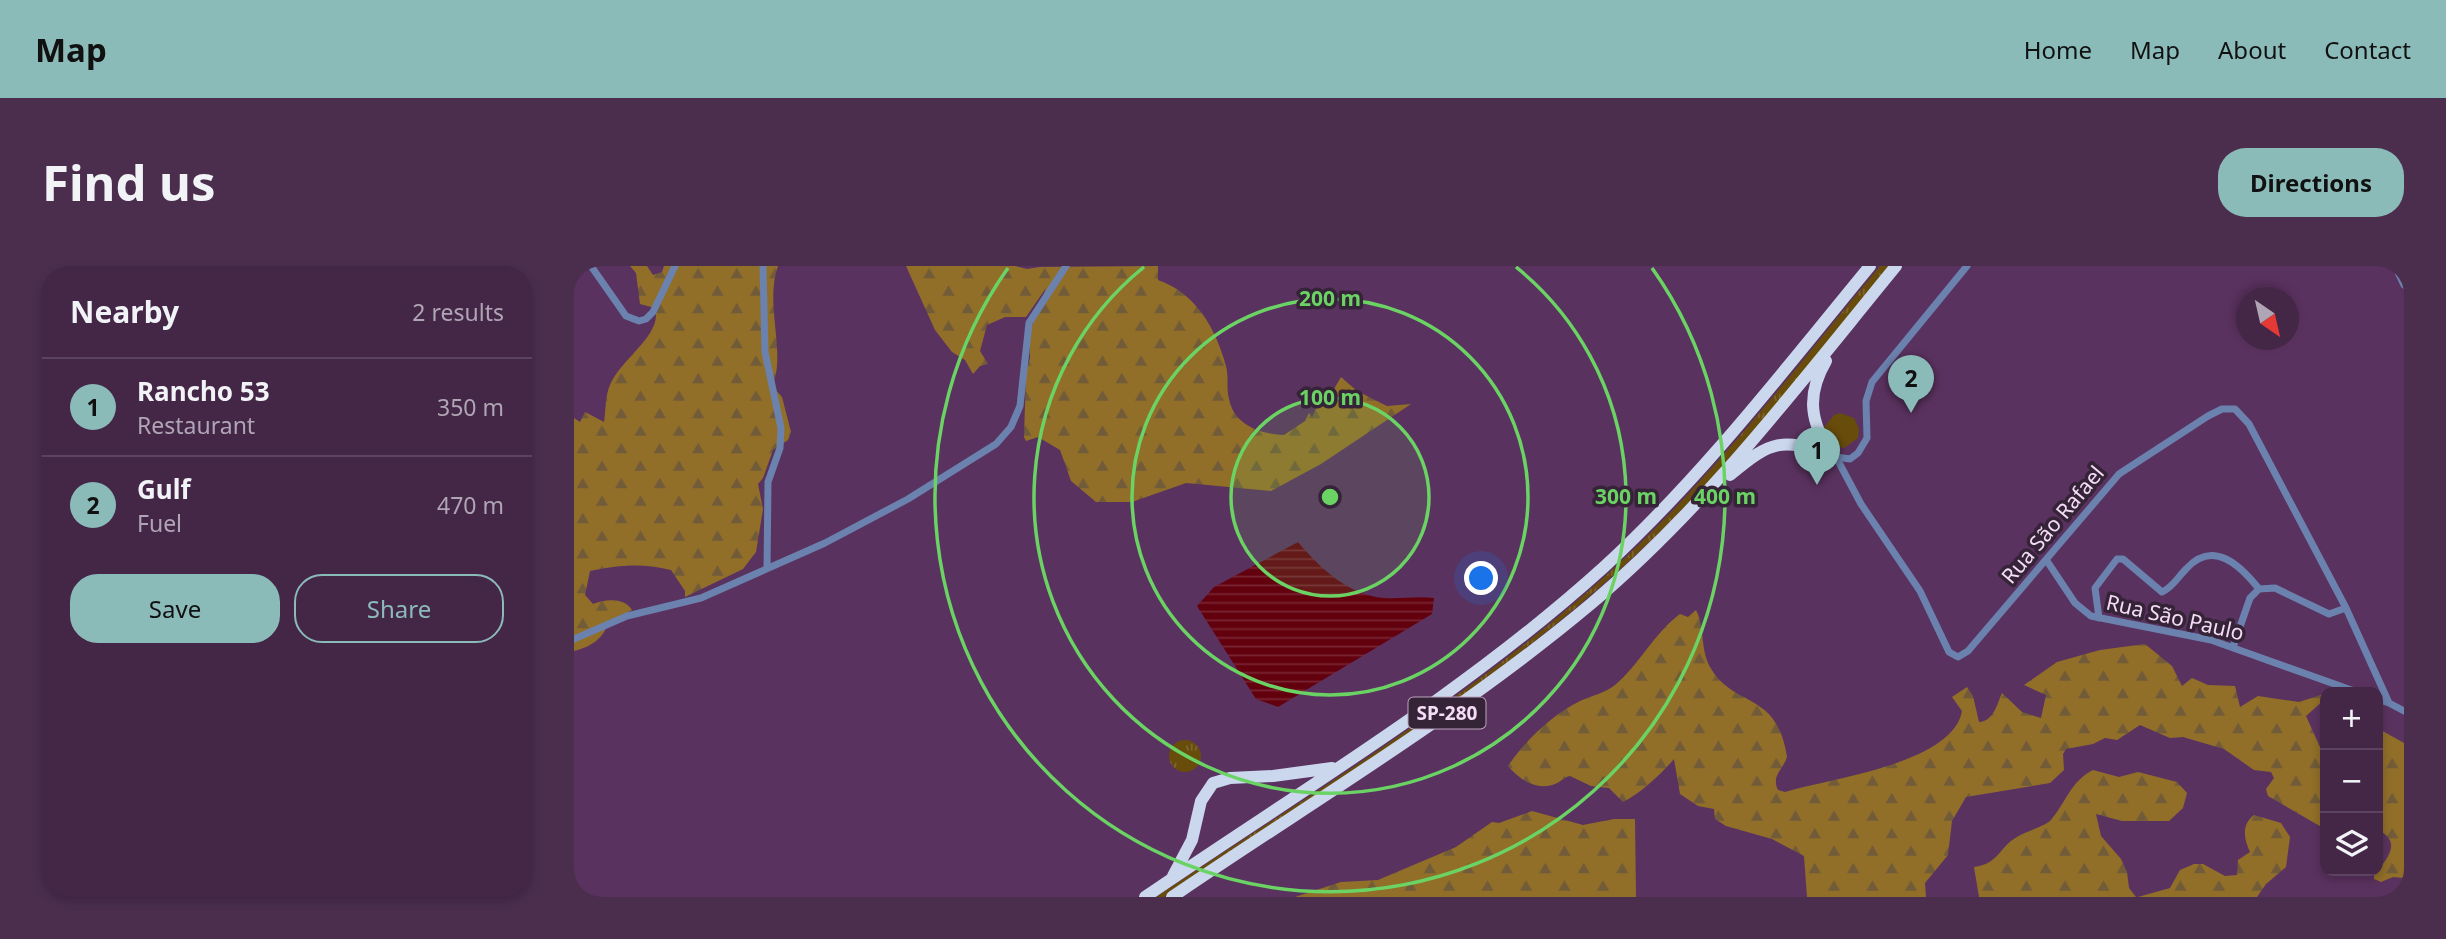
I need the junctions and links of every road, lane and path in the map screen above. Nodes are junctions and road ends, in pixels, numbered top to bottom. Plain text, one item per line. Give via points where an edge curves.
1 (592, 266) edge
2 (675, 266) edge
3 (763, 266) edge
4 (1066, 266) edge
5 (1870, 266) edge
6 (1896, 266) edge
7 (1967, 266) edge
8 (2395, 266) edge
9 (2404, 285) edge
10 (1849, 324) junction
11 (1834, 456) junction
12 (1700, 500) junction
13 (2047, 561) junction
14 (767, 568) junction
15 (2259, 589) junction
16 (2346, 608) junction
17 (2099, 618) junction
18 (574, 639) edge
19 (2233, 647) junction
20 (2343, 687) edge
21 (2383, 701) edge
22 (2389, 703) junction
23 (2404, 710) edge
24 (1336, 768) junction
25 (1169, 881) junction
26 (1145, 897) edge
27 (1172, 897) edge

1 - 2 street via 626,316 639,321 653,312
3 - 14 street via 765,352 781,428 780,448 768,482
4 - 14 street via 1029,323 1020,406 1011,427 996,444 908,499
5 - 24 highway, SP-280 via 1745,417 1605,565 1554,611 1448,692
6 - 10 highway, SP-280
7 - 11 street via 1872,382 1863,448 1850,458
8 - 9 street
10 - 11 highway via 1819,373 1812,401 1815,424
10 - 12 highway, SP-280
11 - 12 highway via 1785,443 1769,447
11 - 13 street, Rua São Rafael via 1920,591 1953,656 1969,652
12 - 27 highway, SP-280 via 1592,602 1518,662
13 - 16 street, Rua São Rafael via 2128,466 2208,415 2231,408 2242,413 2249,424
13 - 17 street, Rua São Paulo via 2077,607
14 - 18 street via 701,598 627,616
15 - 16 street via 2275,588 2329,614
15 - 17 street via 2234,562 2217,555 2193,562 2161,592 2119,558 2095,588
15 - 19 street via 2250,598
16 - 22 street, Rua São Rafael
17 - 19 street, Rua São Paulo
19 - 20 street, Rua São Paulo
21 - 22 street
22 - 23 street
24 - 25 highway, SP-280
24 - 25 highway via 1213,783 1201,801 1192,840
25 - 26 highway, SP-280

